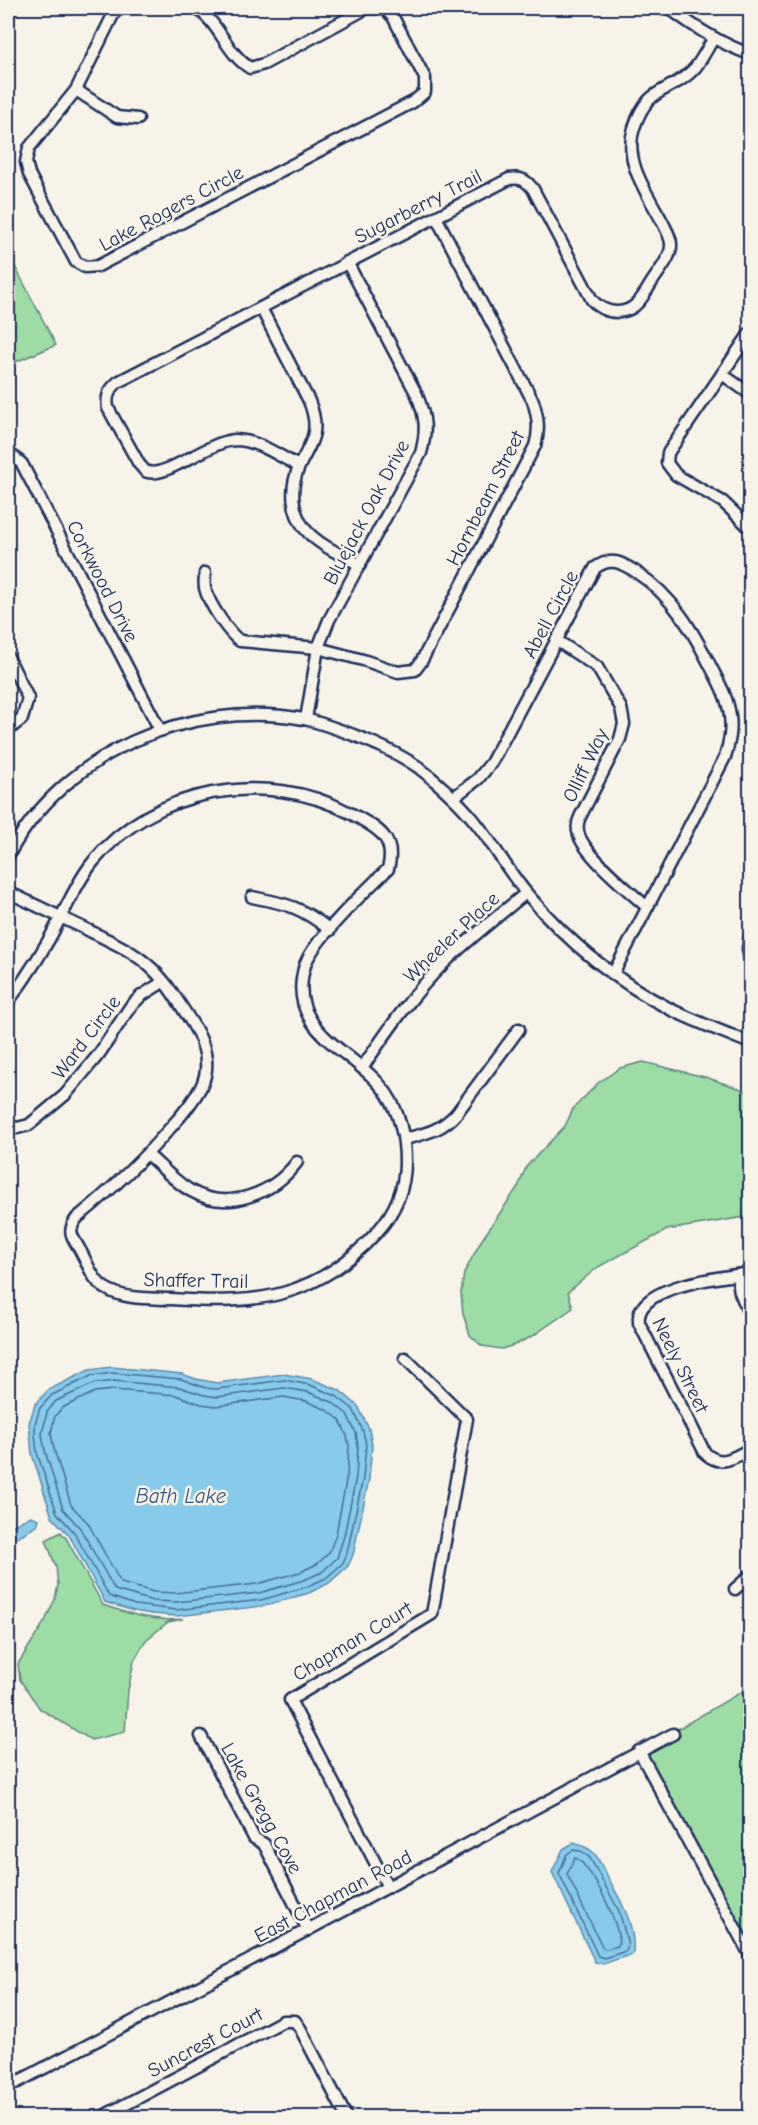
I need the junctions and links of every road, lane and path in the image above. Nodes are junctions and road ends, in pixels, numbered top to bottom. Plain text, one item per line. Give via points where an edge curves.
1 (121, 8) edge
2 (196, 8) edge
3 (375, 8) edge
4 (384, 8) edge
5 (669, 8) edge
6 (714, 38) junction
7 (750, 54) edge
8 (76, 90) junction
9 (138, 119) dead end
10 (436, 217) junction
11 (347, 262) junction
12 (261, 308) junction
13 (750, 333) edge
14 (722, 374) junction
15 (750, 394) edge
16 (8, 454) edge
17 (299, 466) junction
18 (750, 528) edge
19 (360, 565) junction
20 (205, 573) dead end
21 (556, 639) junction
22 (318, 648) junction
23 (8, 657) edge
24 (306, 719) junction
25 (8, 730) edge
26 (160, 730) junction
27 (454, 797) junction
28 (8, 856) edge
29 (8, 892) edge
30 (526, 893) junction
31 (252, 897) dead end
32 (647, 908) junction
33 (61, 917) junction
34 (330, 930) junction
35 (750, 936) edge
36 (750, 958) edge
37 (614, 974) junction
38 (163, 982) junction
39 (8, 1002) edge
40 (519, 1029) dead end
41 (750, 1043) edge
42 (362, 1068) junction
43 (8, 1125) edge
44 (405, 1138) junction
45 (148, 1155) junction
46 (297, 1162) dead end
47 (750, 1273) edge
48 (737, 1275) junction
49 (750, 1316) edge
50 (405, 1358) dead end
51 (750, 1449) edge
52 (750, 1576) edge
53 (735, 1589) dead end
54 (673, 1734) dead end
55 (201, 1736) dead end
56 (639, 1751) junction
57 (388, 1887) junction
58 (311, 1928) junction
59 (750, 1955) edge
60 (8, 2085) edge
61 (100, 2118) edge
62 (346, 2118) edge

1 - 8 street, Lake Rogers Circle via 114,13
2 - 3 street via 206,13 239,62 250,68 367,8
4 - 8 street, Lake Rogers Circle via 393,16 425,78 425,92 413,102 98,266 85,267 76,262 26,162 29,148
5 - 6 street
6 - 7 street
6 - 10 street, Sugarberry Trail via 693,69 649,98 633,129 630,142 637,173 668,232 671,246 668,257 632,309 610,312 592,300 526,180 509,179
8 - 9 street via 117,117
10 - 11 street, Sugarberry Trail
10 - 22 street, Hornbeam Street via 533,401 539,433 415,670 398,672
11 - 12 street, Sugarberry Trail
11 - 19 street, Bluejack Oak Drive via 417,395 425,415 426,435 421,453
12 - 17 street via 315,417 314,432
12 - 17 street, Sugarberry Trail via 118,382 107,398 108,408 145,471 165,471 212,445 234,440 257,444
13 - 14 street
14 - 15 street
14 - 18 street via 668,453 667,463 675,475 723,502
16 - 26 street, Corkwood Drive via 22,464
17 - 19 street via 292,493 306,530
19 - 22 street, Bluejack Oak Drive
20 - 22 street via 205,588 232,636 248,643
21 - 27 street, Abell Circle via 491,763
21 - 32 street, Olliff Way via 597,667 621,708 624,724 577,823 578,834 609,873
21 - 32 street, Abell Circle via 595,568 611,560 621,563 672,602 725,696 731,735 725,757
22 - 24 street, Bluejack Oak Drive
23 - 25 street via 28,698 22,719
24 - 26 street via 225,716
24 - 27 street via 383,747 419,768
26 - 28 street via 122,746 81,772 37,813
27 - 30 street
29 - 33 street, Shaffer Trail
30 - 37 street via 579,948
30 - 42 street, Wheeler Place via 440,967 399,1013
31 - 34 street via 289,904
32 - 37 street, Abell Circle
33 - 34 street, Shaffer Trail via 76,885 94,861 138,822 170,805 202,795 269,789 308,796 348,812 383,834 390,844 387,869
33 - 38 street, Shaffer Trail via 127,950 149,965
33 - 39 street
34 - 42 street, Shaffer Trail via 306,963 302,998 310,1018 327,1041
35 - 36 street
37 - 41 street via 672,1010
38 - 43 street, Ward Circle via 130,1007 99,1054 64,1095 29,1125
38 - 45 street, Shaffer Trail via 202,1040 206,1056 202,1086
40 - 44 street via 447,1124
42 - 44 street, Shaffer Trail via 386,1093
44 - 45 street, Shaffer Trail via 405,1178 396,1206 358,1251 341,1266 279,1295 226,1302 114,1292 103,1287 94,1275 71,1234 76,1218
45 - 46 street via 192,1192 227,1200 253,1196 273,1187
47 - 48 street, Neely Street
48 - 49 street
48 - 51 street, Neely Street via 675,1287 646,1302 638,1316 705,1453 720,1462
50 - 57 street, Chapman Court via 467,1419 432,1614 290,1700
52 - 53 street
54 - 56 street, East Chapman Road
55 - 58 street, Lake Gregg Cove via 254,1838 264,1844
56 - 57 street, East Chapman Road
56 - 59 street
57 - 58 street, East Chapman Road
58 - 60 street, East Chapman Road
61 - 62 street, Suncrest Court via 283,2021 295,2021 300,2028

